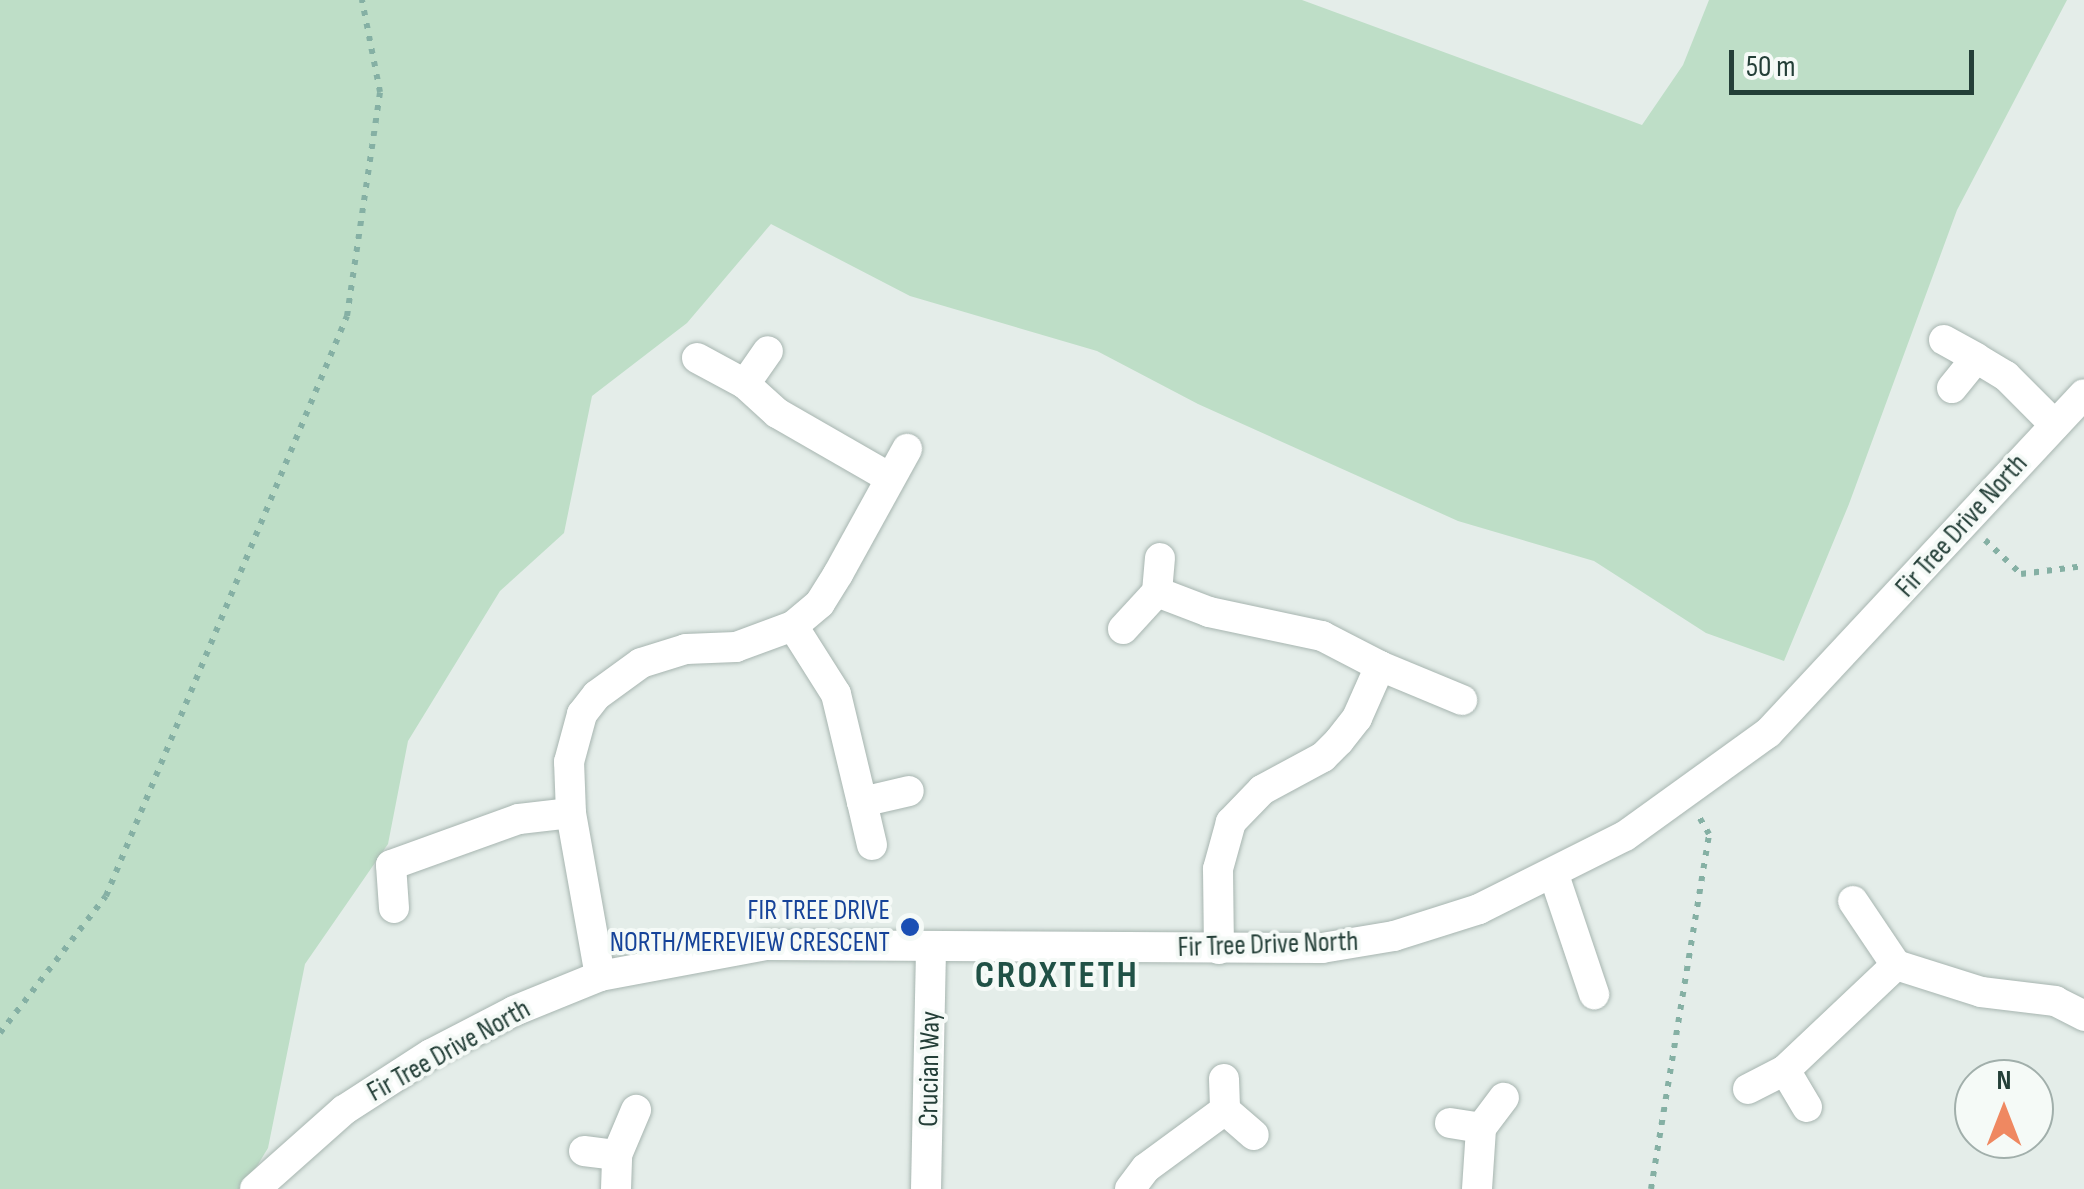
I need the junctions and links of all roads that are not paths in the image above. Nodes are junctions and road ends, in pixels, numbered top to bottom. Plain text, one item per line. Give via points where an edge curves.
1 (1944, 340) dead end
2 (768, 351) dead end
3 (696, 358) dead end
4 (1976, 358) junction
5 (745, 384) junction
6 (1952, 388) dead end
7 (2084, 394) edge
8 (2055, 425) junction
9 (907, 449) dead end
10 (890, 478) junction
11 (1160, 558) dead end
12 (1157, 592) junction
13 (792, 626) junction
14 (1123, 629) dead end
15 (1380, 666) junction
16 (1462, 700) dead end
17 (909, 791) dead end
18 (862, 802) junction
19 (571, 814) junction
20 (872, 845) dead end
21 (1554, 875) junction
22 (1854, 901) dead end
23 (394, 908) dead end
24 (931, 948) junction
25 (1219, 949) junction
26 (1896, 965) junction
27 (600, 976) junction
28 (1594, 994) dead end
29 (2084, 1016) edge
30 (1785, 1070) junction
31 (1224, 1079) dead end
32 (1748, 1088) dead end
33 (1504, 1098) dead end
34 (1807, 1107) dead end
35 (636, 1110) dead end
36 (1225, 1110) junction
37 (1450, 1123) dead end
38 (1481, 1128) junction
39 (1254, 1135) dead end
40 (584, 1151) dead end
41 (617, 1154) junction
42 (255, 1189) edge
43 (616, 1189) edge
44 (926, 1189) edge
45 (1130, 1189) edge
46 (1478, 1189) edge

1 - 4 street
2 - 5 street
3 - 5 street
4 - 6 street
4 - 8 street via 2006,376
5 - 10 street via 777,414
7 - 8 street, Fir Tree Drive North
8 - 21 street, Fir Tree Drive North via 1768,733 1686,795
9 - 10 street
10 - 13 street via 820,602
11 - 12 street
12 - 14 street
12 - 15 street via 1209,612 1322,636
13 - 18 street via 836,694
13 - 19 street via 736,647 641,663 598,694 573,738
15 - 16 street
15 - 25 street via 1340,741 1262,790 1231,822 1218,869
17 - 18 street
18 - 20 street
19 - 23 street via 519,820 392,865
19 - 27 street
21 - 25 street, Fir Tree Drive North via 1479,909 1394,936 1322,948
21 - 28 street
22 - 26 street
24 - 25 street, Fir Tree Drive North
24 - 27 street, Fir Tree Drive North via 766,945
24 - 44 street, Crucian Way
26 - 29 street via 1981,992 2056,1002
26 - 30 street
27 - 42 street, Fir Tree Drive North via 432,1054 344,1110
30 - 32 street
30 - 34 street
31 - 36 street
33 - 38 street
35 - 41 street
36 - 39 street
36 - 45 street via 1146,1168
37 - 38 street
38 - 46 street
40 - 41 street
41 - 43 street

